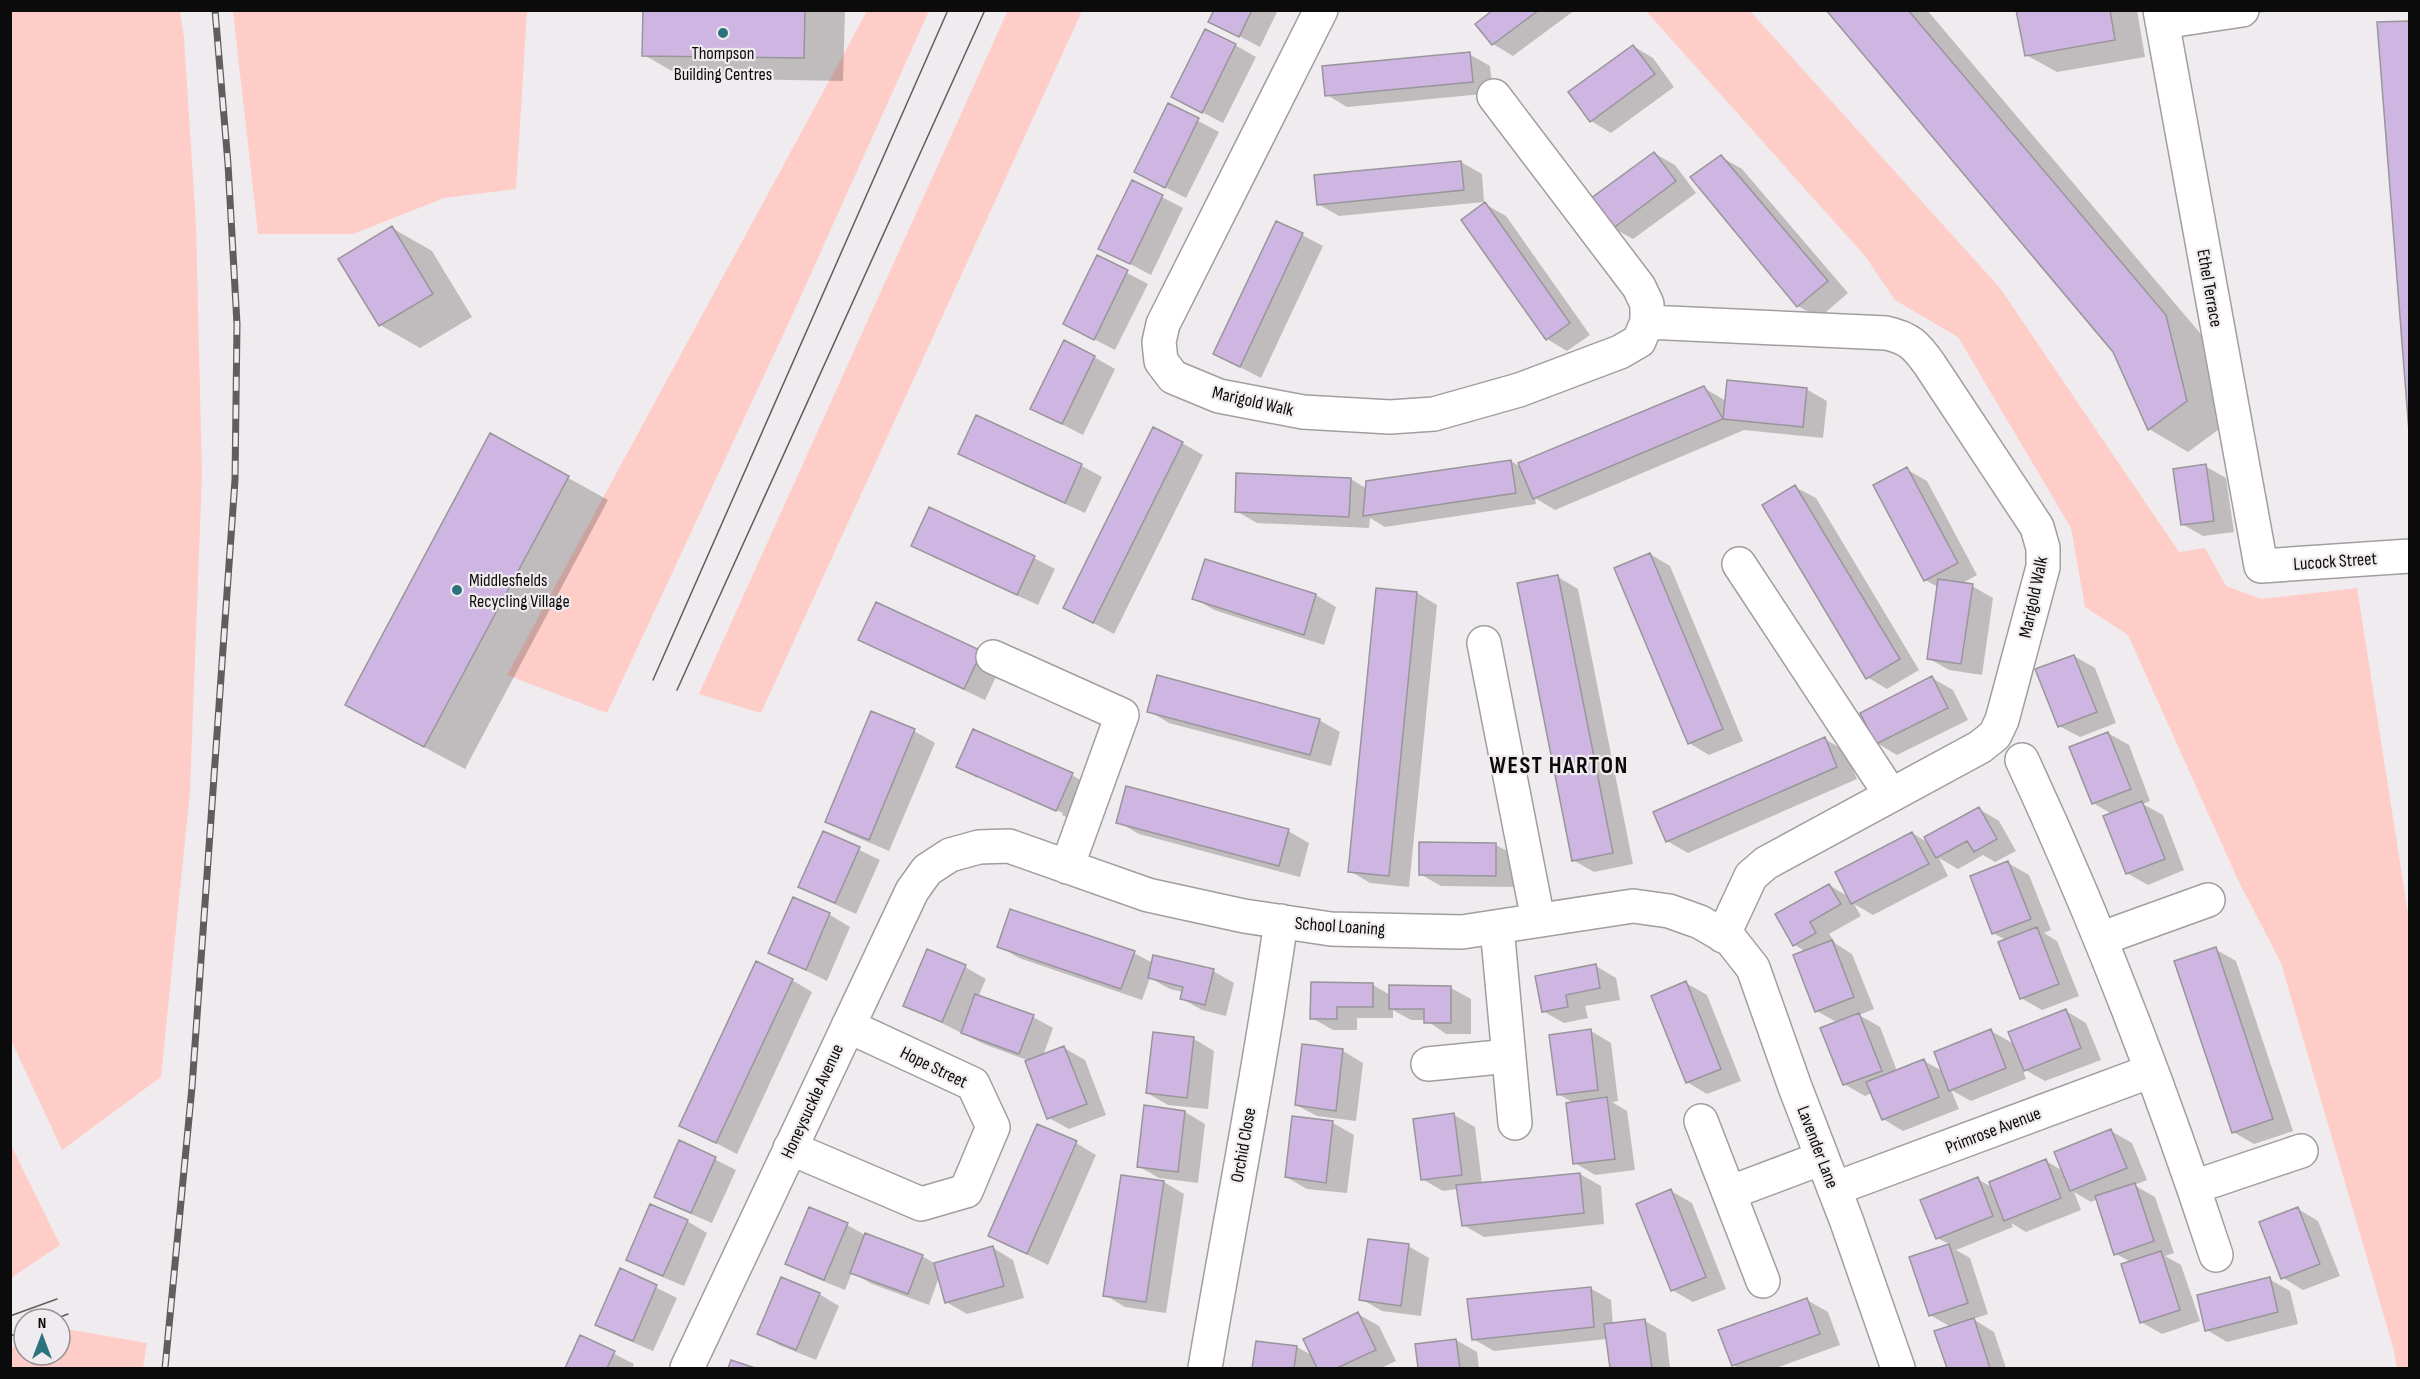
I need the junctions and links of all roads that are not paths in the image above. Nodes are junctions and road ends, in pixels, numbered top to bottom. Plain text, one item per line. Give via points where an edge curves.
1 (1321, 10) edge
2 (2242, 10) edge
3 (2161, 16) edge
4 (1494, 96) dead end
5 (1647, 322) junction
6 (2409, 556) edge
7 (1738, 564) dead end
8 (2261, 566) joint
9 (1484, 643) dead end
10 (993, 657) dead end
11 (2022, 760) dead end
12 (1891, 795) junction
13 (960, 852) joint
14 (1068, 867) junction
15 (2208, 900) dead end
16 (1538, 920) junction
17 (1281, 921) junction
18 (1497, 927) junction
19 (1723, 936) junction
20 (2100, 939) junction
21 (848, 1026) junction
22 (1509, 1056) junction
23 (1428, 1064) dead end
24 (2151, 1071) junction
25 (1701, 1121) dead end
26 (1515, 1123) dead end
27 (790, 1148) junction
28 (2301, 1151) dead end
29 (1822, 1158) junction
30 (2194, 1187) junction
31 (1834, 1190) junction
32 (1729, 1193) junction
33 (2216, 1255) dead end
34 (1762, 1281) dead end
35 (687, 1368) edge
36 (1205, 1368) edge
37 (1898, 1368) edge

1 - 5 street, Marigold Walk via 1164,324 1159,342 1161,361 1173,377 1219,396 1303,412 1390,417 1434,414 1519,390 1620,352 1639,341
2 - 3 street
3 - 8 street, Ethel Terrace
4 - 5 street via 1639,287 1647,304
5 - 12 street, Marigold Walk via 1903,337 1918,348 2037,527 2043,567 1995,735
6 - 8 street, Lucock Street
7 - 12 street
9 - 16 street
10 - 14 street via 1122,715
11 - 20 street
12 - 19 street, Marigold Walk via 1766,862 1751,876
13 - 14 street, School Loaning via 1009,846
13 - 21 street, Honeysuckle Avenue via 927,870 912,891
14 - 17 street, School Loaning via 1148,895
15 - 20 street
16 - 18 street, School Loaning
16 - 19 street, School Loaning via 1633,906 1670,911
17 - 18 street, School Loaning via 1367,930 1462,932
17 - 36 street, Orchid Close
18 - 22 street
19 - 29 street, Lavender Lane via 1731,940 1753,968
20 - 24 street
21 - 27 street, Honeysuckle Avenue
21 - 27 street, Hope Street via 973,1084 993,1127 966,1191 921,1204
22 - 23 street
22 - 26 street
24 - 30 street
24 - 31 street, Primrose Avenue
25 - 32 street
27 - 35 street, Honeysuckle Avenue
28 - 30 street
29 - 31 street, Lavender Lane
29 - 32 street
30 - 33 street
31 - 37 street, Lavender Lane
32 - 34 street

